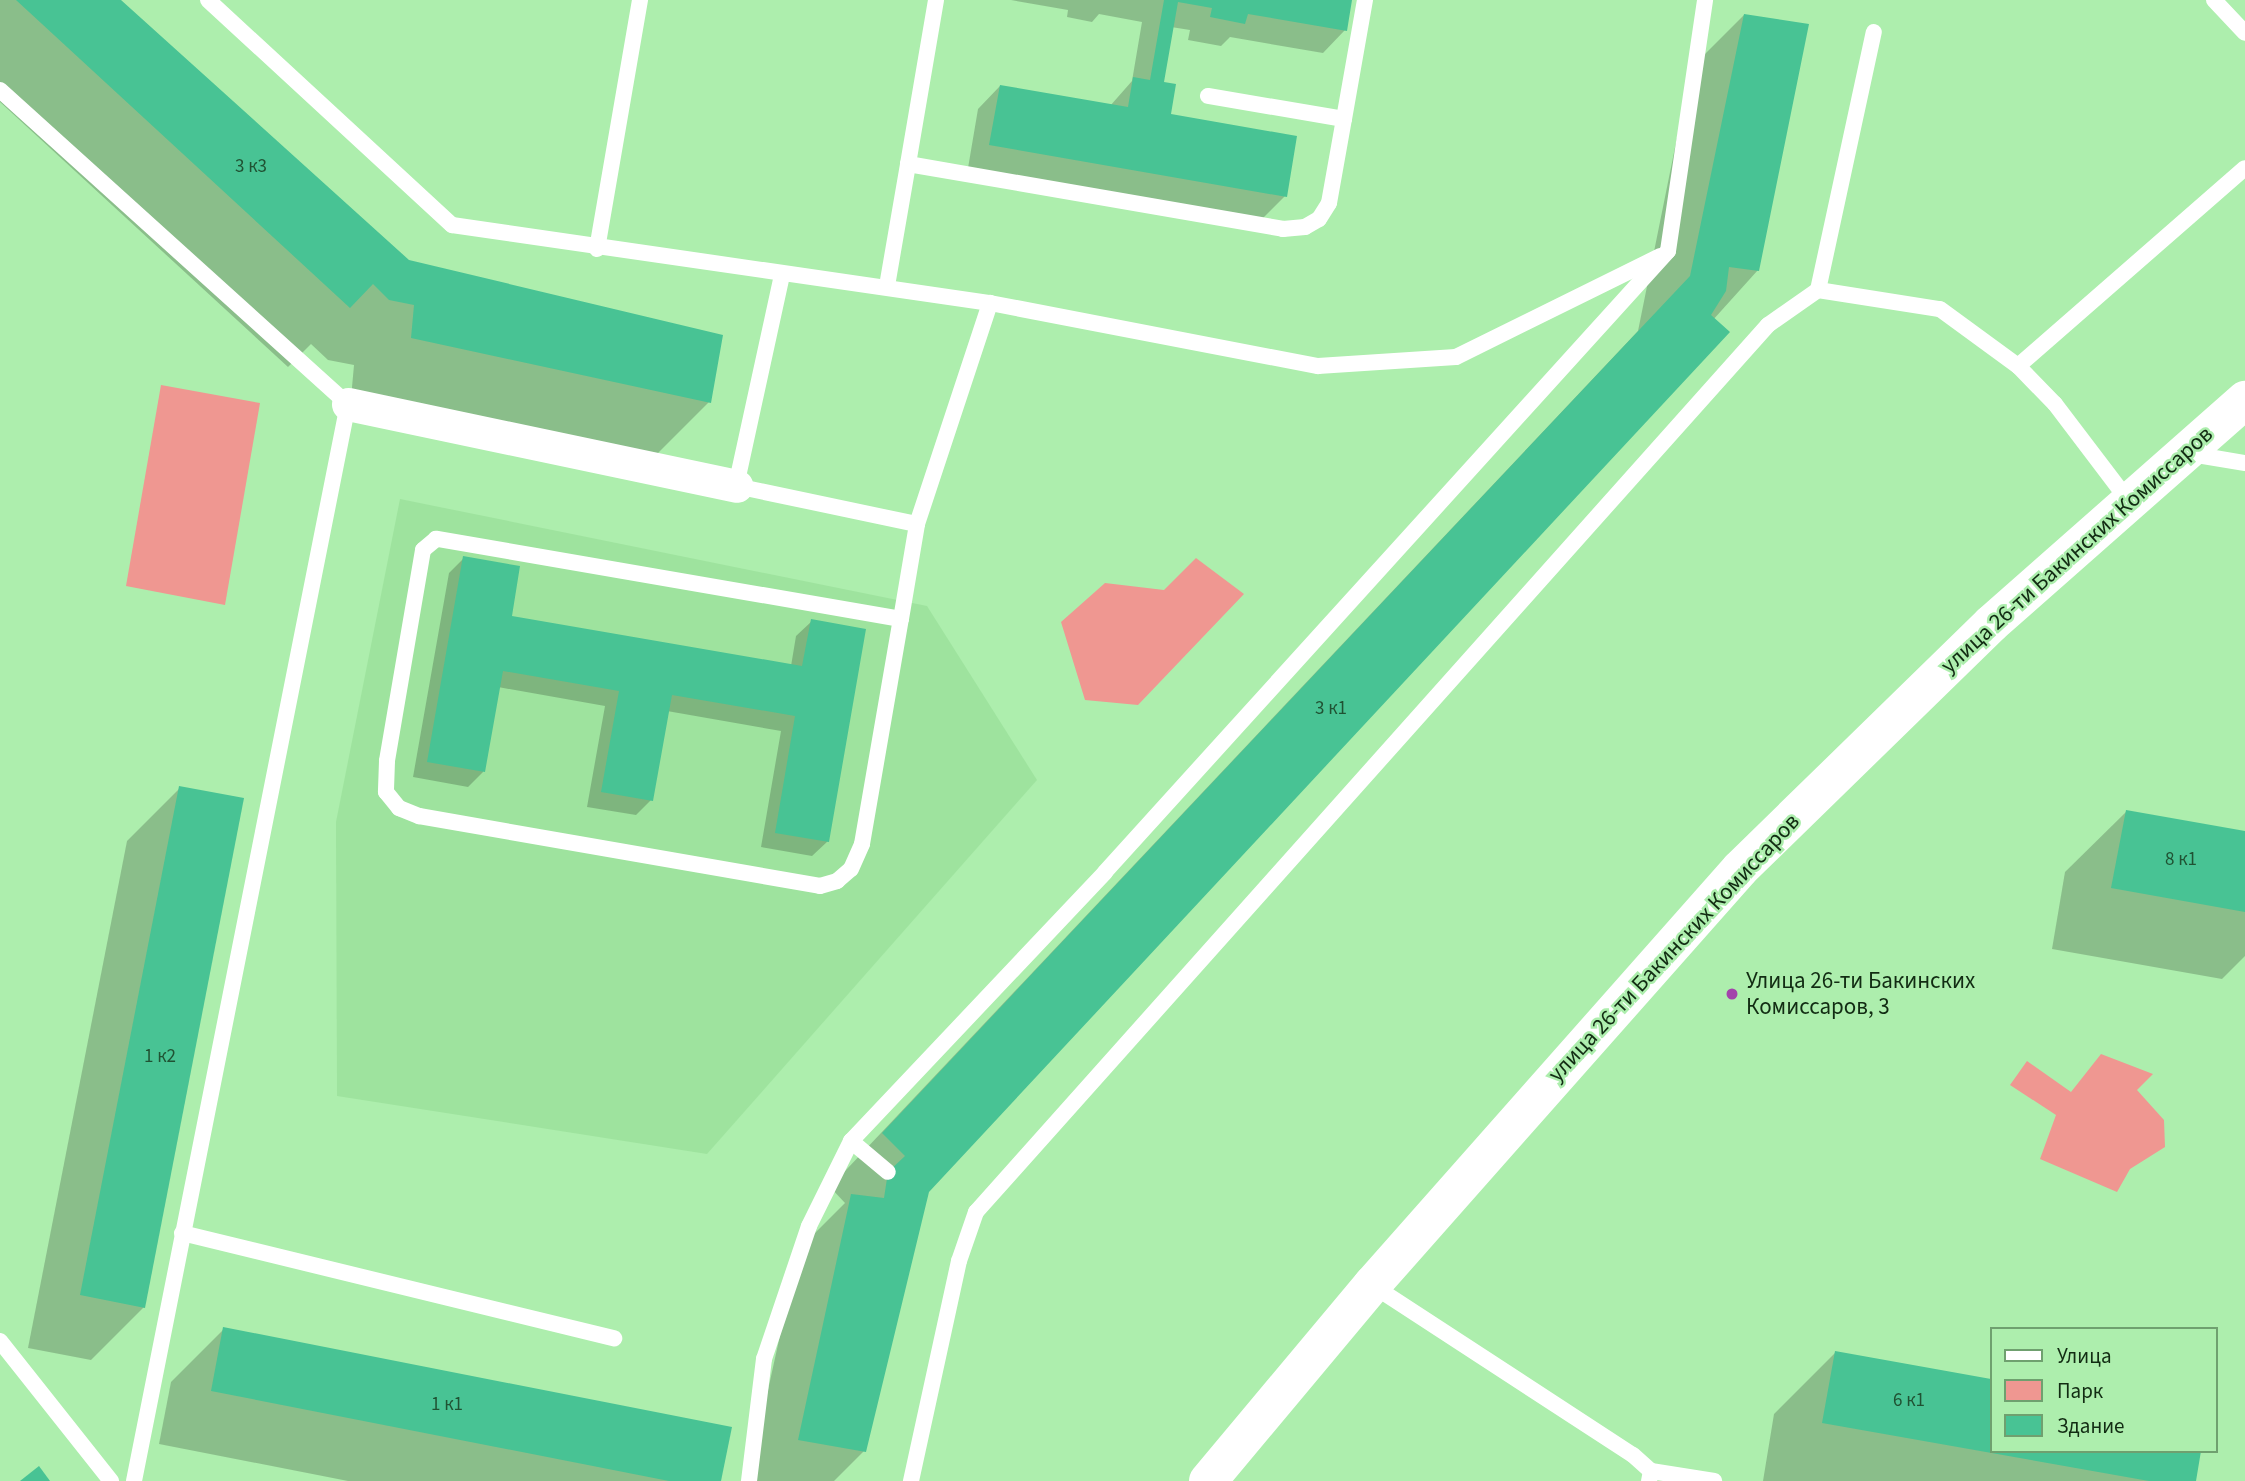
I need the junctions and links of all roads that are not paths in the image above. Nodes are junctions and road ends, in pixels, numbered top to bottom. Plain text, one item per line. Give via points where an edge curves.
1 (208, 0) edge
2 (640, 0) edge
3 (936, 0) edge
4 (1365, 0) edge
5 (1705, 0) edge
6 (2214, 0) edge
7 (1874, 32) dead end
8 (2245, 33) edge
9 (0, 90) edge
10 (1208, 96) dead end
11 (1344, 119) junction
12 (908, 164) junction
13 (2245, 168) edge
14 (597, 249) junction
15 (1668, 251) junction
16 (782, 275) junction
17 (887, 286) junction
18 (1818, 290) junction
19 (990, 303) junction
20 (2018, 366) junction
21 (2245, 400) edge
22 (348, 404) junction
23 (2182, 453) junction
24 (2245, 463) edge
25 (736, 486) junction
26 (2128, 500) junction
27 (918, 524) junction
28 (901, 618) junction
29 (851, 1141) junction
30 (888, 1172) dead end
31 (182, 1233) junction
32 (1372, 1285) junction
33 (614, 1338) dead end
34 (0, 1341) edge
35 (1650, 1476) edge
36 (111, 1481) edge
37 (134, 1481) edge
38 (749, 1481) edge
39 (911, 1481) edge
40 (1208, 1481) edge
41 (1714, 1481) edge

1 - 14 lane via 452,225
2 - 14 lane
3 - 12 lane
4 - 11 lane
5 - 15 lane
6 - 8 lane
7 - 18 lane
9 - 22 lane
10 - 11 lane
11 - 12 lane via 1329,203 1318,219 1294,230
12 - 17 lane
13 - 20 lane
14 - 16 lane
15 - 19 lane via 1456,357 1318,366
15 - 29 lane via 1105,872
16 - 17 lane
16 - 25 lane
17 - 19 lane
18 - 20 lane via 1940,309
18 - 39 lane via 1768,324 976,1212 959,1261
19 - 27 lane
20 - 26 lane via 2055,404
21 - 23 main road, улица 26-ти Бакинских Комиссаров
22 - 25 street
22 - 31 lane
23 - 24 lane
23 - 26 main road, улица 26-ти Бакинских Комиссаров
25 - 27 lane
26 - 32 main road, улица 26-ти Бакинских Комиссаров via 1991,624 1740,869
27 - 28 lane
28 - 28 lane via 862,844 851,869 837,881 820,886 419,816 399,808 386,793 387,761 423,551 436,539
29 - 30 lane
29 - 38 lane via 808,1226 765,1359
31 - 33 lane
31 - 37 lane
32 - 35 lane
32 - 40 main road, улица 26-ти Бакинских Комиссаров
34 - 36 lane
35 - 41 lane

